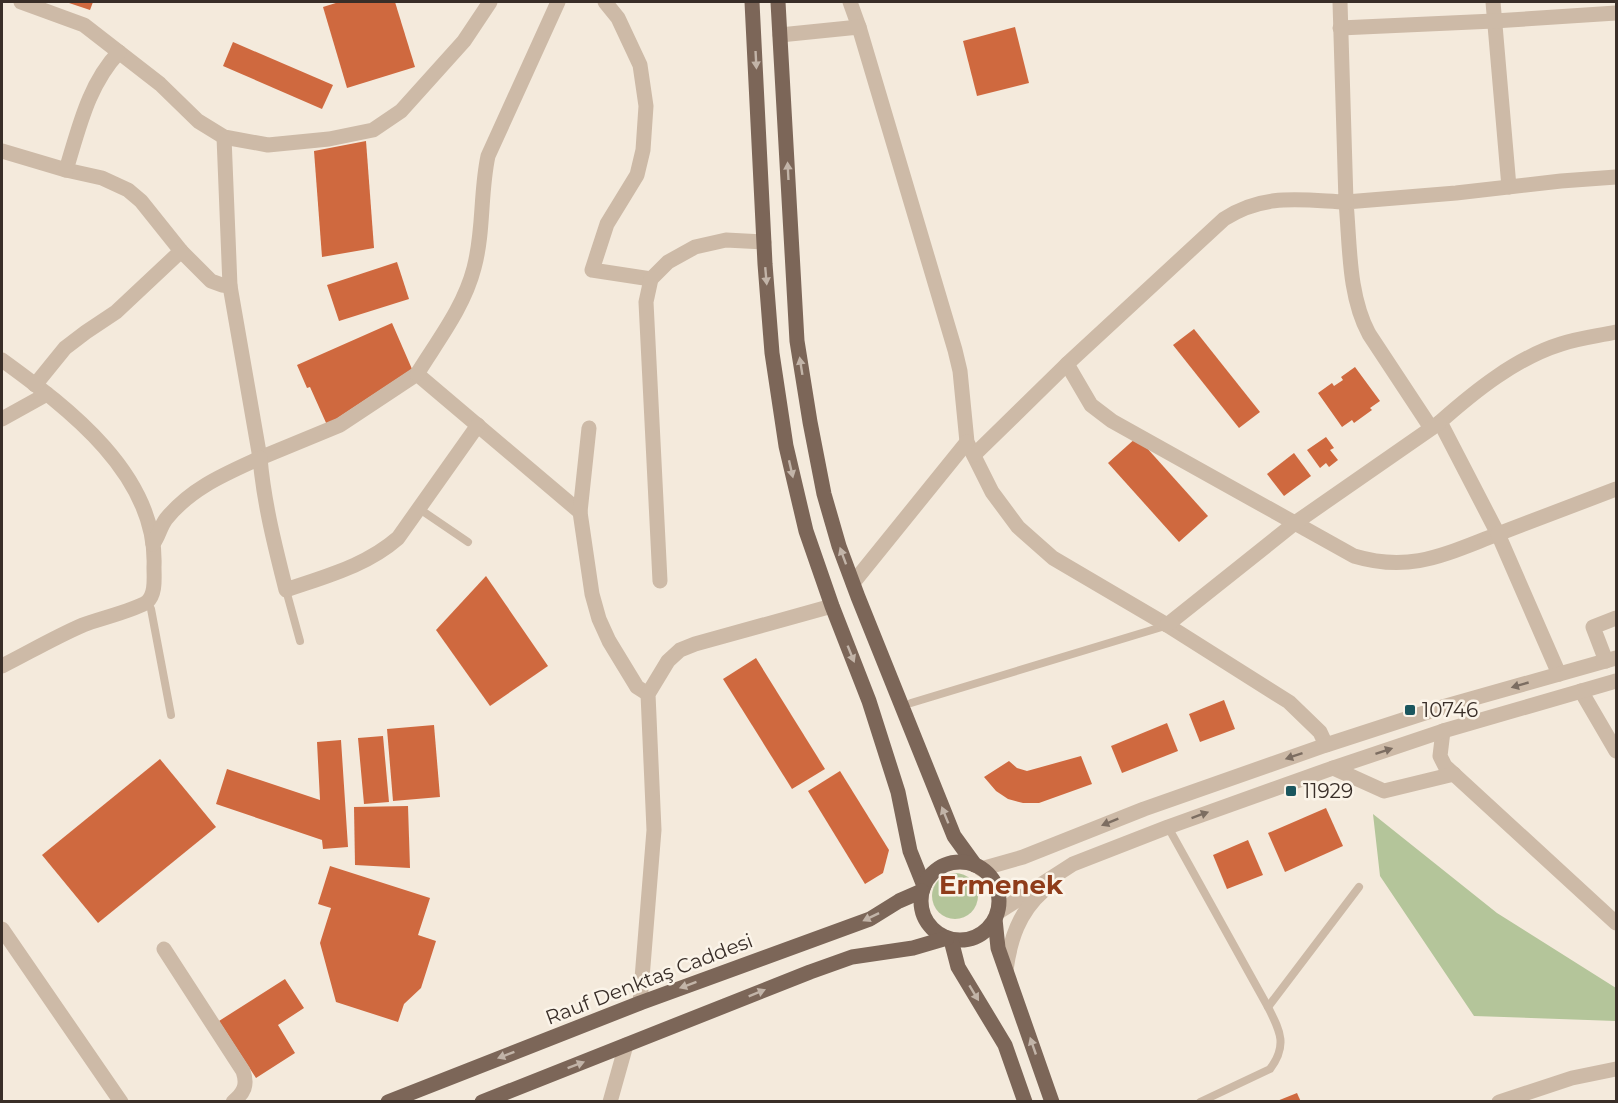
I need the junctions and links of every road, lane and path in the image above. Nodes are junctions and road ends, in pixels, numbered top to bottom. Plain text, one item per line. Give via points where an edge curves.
1 (21, 2) edge
2 (490, 2) edge
3 (558, 2) edge
4 (605, 2) edge
5 (752, 2) edge
6 (778, 2) edge
7 (850, 2) edge
8 (1340, 2) edge
9 (1493, 2) edge
10 (1617, 13) edge
11 (1494, 21) junction
12 (859, 27) junction
13 (1340, 28) junction
14 (780, 35) junction
15 (119, 52) junction
16 (224, 137) junction
17 (2, 151) edge
18 (66, 170) junction
19 (1617, 177) edge
20 (1509, 187) junction
21 (1346, 202) junction
22 (764, 242) junction
23 (181, 251) junction
24 (651, 279) junction
25 (230, 286) junction
26 (1617, 332) edge
27 (2, 360) edge
28 (1067, 364) junction
29 (417, 374) junction
30 (41, 389) junction
31 (2, 419) edge
32 (478, 425) junction
33 (1436, 425) junction
34 (589, 428) dead end
35 (970, 448) junction
36 (260, 458) junction
37 (1617, 489) edge
38 (418, 508) junction
39 (580, 512) junction
40 (1295, 524) junction
41 (1498, 534) junction
42 (468, 542) dead end
43 (153, 544) junction
44 (660, 581) dead end
45 (853, 583) junction
46 (286, 590) junction
47 (147, 601) junction
48 (832, 606) junction
49 (1617, 618) edge
50 (1167, 625) junction
51 (300, 641) dead end
52 (1611, 660) edge
53 (2, 666) edge
54 (1559, 674) junction
55 (1617, 681) edge
56 (1581, 691) junction
57 (648, 694) junction
58 (911, 703) dead end
59 (171, 715) dead end
60 (1443, 731) junction
61 (1326, 745) junction
62 (1617, 751) edge
63 (1333, 768) junction
64 (1454, 774) junction
65 (1168, 827) junction
66 (1074, 864) junction
67 (978, 867) junction
68 (1359, 887) dead end
69 (923, 888) junction
70 (996, 916) junction
71 (1617, 923) edge
72 (2, 929) edge
73 (949, 939) junction
74 (164, 948) dead end
75 (1006, 970) junction
76 (640, 1003) junction
77 (1268, 1007) junction
78 (626, 1045) junction
79 (1617, 1070) edge
80 (121, 1101) edge
81 (233, 1101) edge
82 (388, 1101) edge
83 (482, 1101) edge
84 (610, 1101) edge
85 (1025, 1101) edge
86 (1052, 1101) edge
87 (1200, 1101) edge
88 (1499, 1101) edge

1 - 15 street via 84,25
2 - 16 street via 464,41 401,111 373,130 268,145
3 - 29 street via 488,156 469,286
4 - 24 street via 618,18 640,65 646,106 637,175 607,224 592,270
5 -> 22 main road
6 - 14 main road
7 - 12 street
8 - 13 street
9 - 11 street
10 - 11 street
11 - 13 street
11 - 20 street
12 - 14 street
12 - 35 street via 955,350
13 - 21 street
45 -> 14 main road via 824,495 797,341
15 - 16 street via 198,121
15 - 18 street via 91,92
16 - 25 street
17 - 18 street
18 - 23 street via 102,178 128,190
19 - 20 street
20 - 21 street
21 - 28 street via 1281,198 1234,212
21 - 33 street via 1355,295 1362,318 1369,334
22 - 24 street via 726,240 695,247 668,262
22 -> 48 main road via 772,353 786,446 806,531
23 - 25 street via 211,281
23 - 30 street via 116,312 65,348
24 - 44 street via 646,302
25 - 36 street
26 - 33 street via 1538,353 1511,368
27 - 30 street
28 - 35 street
28 - 40 street via 1100,414
29 - 32 street
29 - 36 street via 340,424
30 - 31 street
30 - 43 street via 115,460 141,507
32 - 38 street
32 - 39 street
33 - 40 street
33 - 41 street
34 - 39 street
35 - 45 street
35 - 50 street via 992,492 1018,526 1044,550
36 - 43 street via 212,480 185,499 166,519
36 - 46 street via 262,490
37 - 41 street
38 - 42 lane
38 - 46 street via 398,538 374,557
39 - 57 street via 599,619 637,687
40 - 41 street via 1354,556 1394,564 1432,559
40 - 50 street
41 - 54 street
43 - 47 street via 153,591
67 -> 45 main road via 954,836
46 - 51 lane
47 - 53 street via 83,625
47 - 59 lane
48 - 57 street via 680,650 668,660
48 -> 69 main road via 869,701
49 - 52 street via 1593,627
50 - 58 lane
50 - 61 street via 1289,702 1320,732
52 - 54 street
54 -> 61 street
55 - 56 street
56 - 60 street
56 - 62 street
57 - 76 street via 654,830
63 -> 60 street
60 - 64 street via 1440,756
61 - 63 street
61 -> 67 street via 1144,809 1023,857
63 - 64 street via 1384,791
65 -> 63 street
64 - 71 street
65 - 66 street
65 - 77 lane
66 - 70 street
66 - 75 street via 1030,903 1009,945
67 - 69 main road via 965,863 945,865 929,877
67 - 70 main road via 993,880 997,890
68 - 77 lane
69 - 73 main road via 921,909 925,919 931,928
69 -> 76 main road, Rauf Denktaş Caddesi via 870,919
70 - 73 main road via 974,938
70 - 75 main road via 998,948
72 - 80 street
78 -> 73 main road via 852,957
73 -> 85 main road via 958,967 1005,1045
74 - 81 street via 243,1071 244,1090
86 -> 75 main road
76 -> 82 main road, Rauf Denktaş Caddesi
77 - 87 lane via 1281,1040 1277,1060 1270,1069
83 -> 78 main road
78 - 84 street
79 - 88 street via 1572,1078

